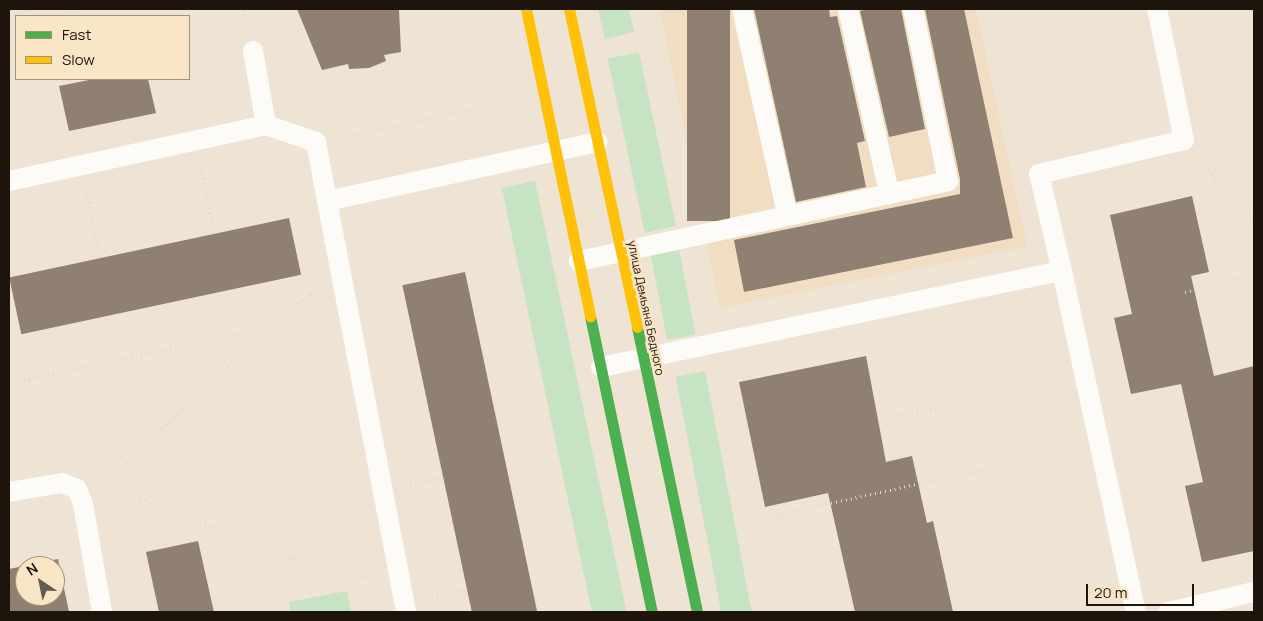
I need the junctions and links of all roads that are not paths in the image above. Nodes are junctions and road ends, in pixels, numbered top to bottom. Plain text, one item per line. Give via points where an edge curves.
1 (526, 9) edge
2 (569, 9) edge
3 (742, 9) edge
4 (848, 9) edge
5 (913, 9) edge
6 (1157, 9) edge
7 (253, 51) dead end
8 (266, 125) junction
9 (598, 142) junction
10 (557, 152) junction
11 (9, 181) edge
12 (890, 193) junction
13 (327, 201) junction
14 (787, 214) junction
15 (621, 251) junction
16 (579, 261) junction
17 (1062, 271) junction
18 (643, 358) junction
19 (601, 367) junction
20 (9, 492) edge
21 (1254, 592) edge
22 (102, 612) edge
23 (406, 612) edge
24 (652, 612) edge
25 (697, 612) edge
26 (1136, 612) edge
27 (1168, 612) edge

1 - 10 street
2 - 9 street, улица Демьяна Бедного
3 - 14 lane
4 - 12 lane
5 - 12 lane via 948,181
6 - 17 lane via 1184,140 1039,174
7 - 8 lane
8 - 11 lane
8 - 13 lane via 316,142
9 - 10 lane
9 - 15 street, улица Демьяна Бедного
10 - 13 lane
10 - 16 street
12 - 14 lane
13 - 23 lane
14 - 15 lane
15 - 16 lane
15 - 18 street, улица Демьяна Бедного
16 - 19 street
17 - 18 lane
17 - 26 lane
18 - 19 lane
18 - 25 street, улица Демьяна Бедного
19 - 24 street
20 - 22 lane via 62,483 77,489 83,504
21 - 27 lane

